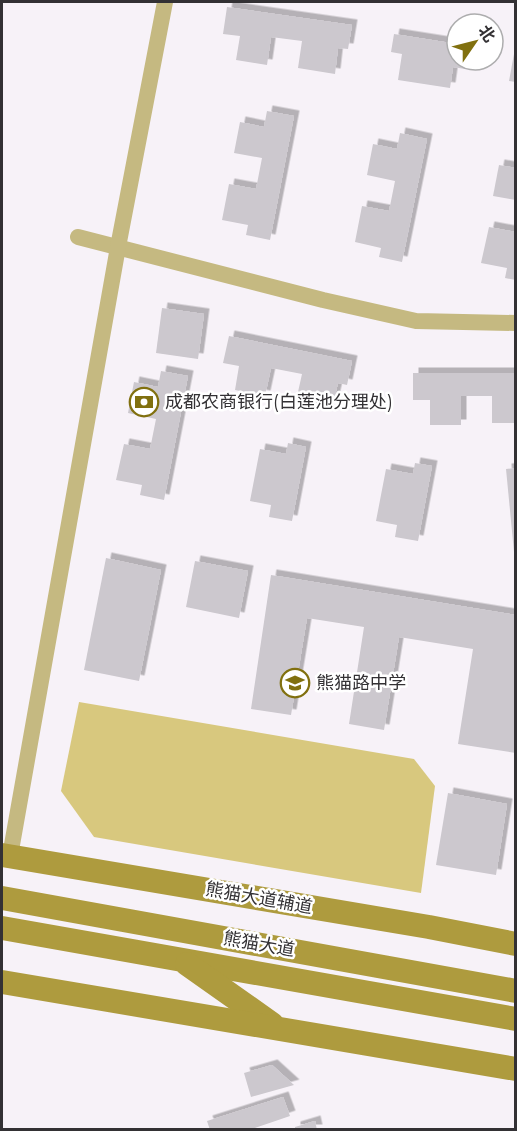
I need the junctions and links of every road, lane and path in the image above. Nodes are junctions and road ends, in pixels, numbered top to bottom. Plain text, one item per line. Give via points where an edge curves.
1 (165, 2) edge
2 (78, 237) dead end
3 (118, 247) junction
4 (516, 323) edge
5 (6, 856) edge
6 (2, 898) edge
7 (2, 928) edge
8 (516, 944) edge
9 (180, 960) junction
10 (2, 982) edge
11 (516, 991) edge
12 (516, 1019) edge
13 (277, 1027) junction
14 (516, 1069) edge

1 - 3 street
2 - 3 street
3 - 4 street via 416,321
3 - 5 street
5 - 8 main road, 熊猫大道辅道
6 - 11 main road, 熊猫大道
7 - 9 main road, 熊猫大道
9 - 12 main road, 熊猫大道
9 - 13 main road
10 - 13 main road
13 - 14 main road

